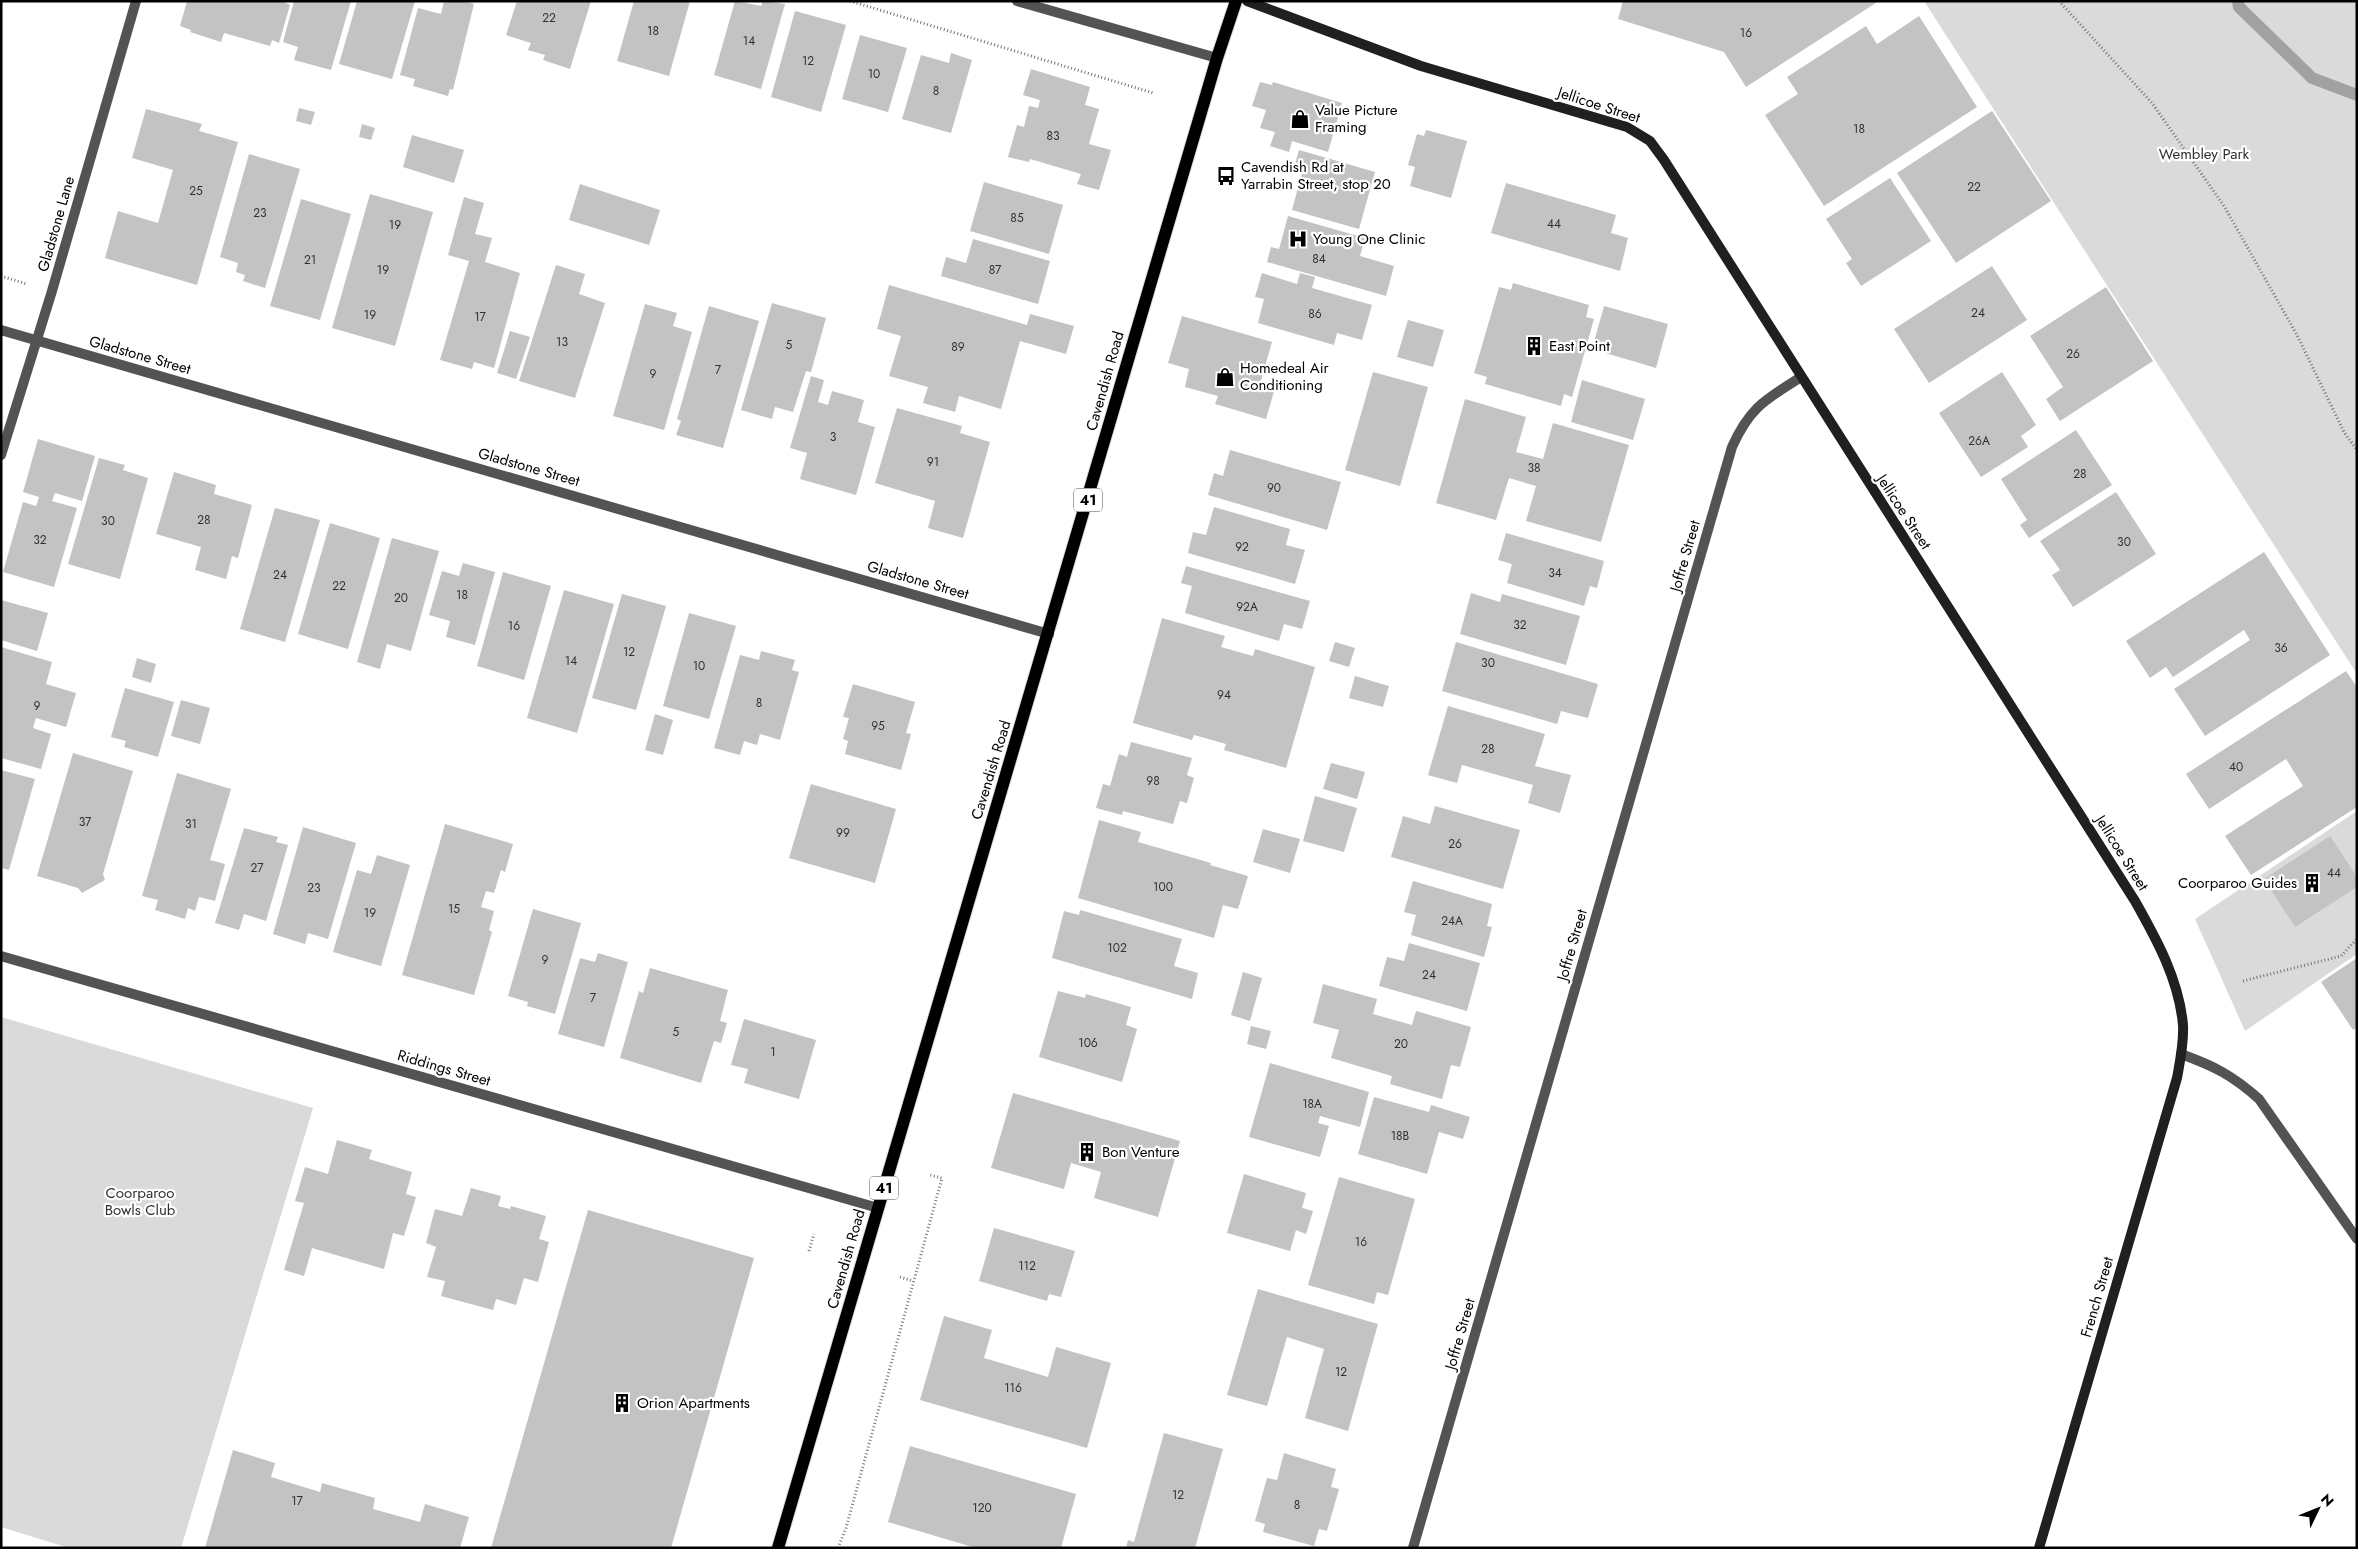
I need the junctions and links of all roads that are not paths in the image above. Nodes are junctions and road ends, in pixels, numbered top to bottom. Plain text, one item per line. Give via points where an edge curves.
1 (136, 1) edge
2 (1017, 1) edge
3 (1236, 1) edge
4 (1247, 1) edge
5 (1217, 58) junction
6 (1, 330) edge
7 (35, 340) junction
8 (1801, 377) junction
9 (1, 455) edge
10 (1049, 634) junction
11 (1, 956) edge
12 (2181, 1054) junction
13 (878, 1208) junction
14 (2357, 1239) edge
15 (778, 1548) edge
16 (1413, 1548) edge
17 (2039, 1548) edge

1 - 7 street, Gladstone Lane via 52,292
2 - 5 street
3 - 5 main road, Cavendish Road / 41
4 - 8 street, Jellicoe Street via 1421,66 1627,127 1640,134 1658,150
5 - 10 main road, Cavendish Road / 41
6 - 7 street, Gladstone Street
7 - 9 street, Gladstone Lane
7 - 10 street, Gladstone Street
8 - 12 street, Jellicoe Street via 2153,933 2179,1000 2183,1027
8 - 16 street, Joffre Street via 1759,405 1742,425 1732,447
10 - 13 main road, Cavendish Road / 41
11 - 13 street, Riddings Street
12 - 14 street via 2214,1066 2259,1099
12 - 17 street, French Street via 2177,1078
13 - 15 main road, Cavendish Road / 41

